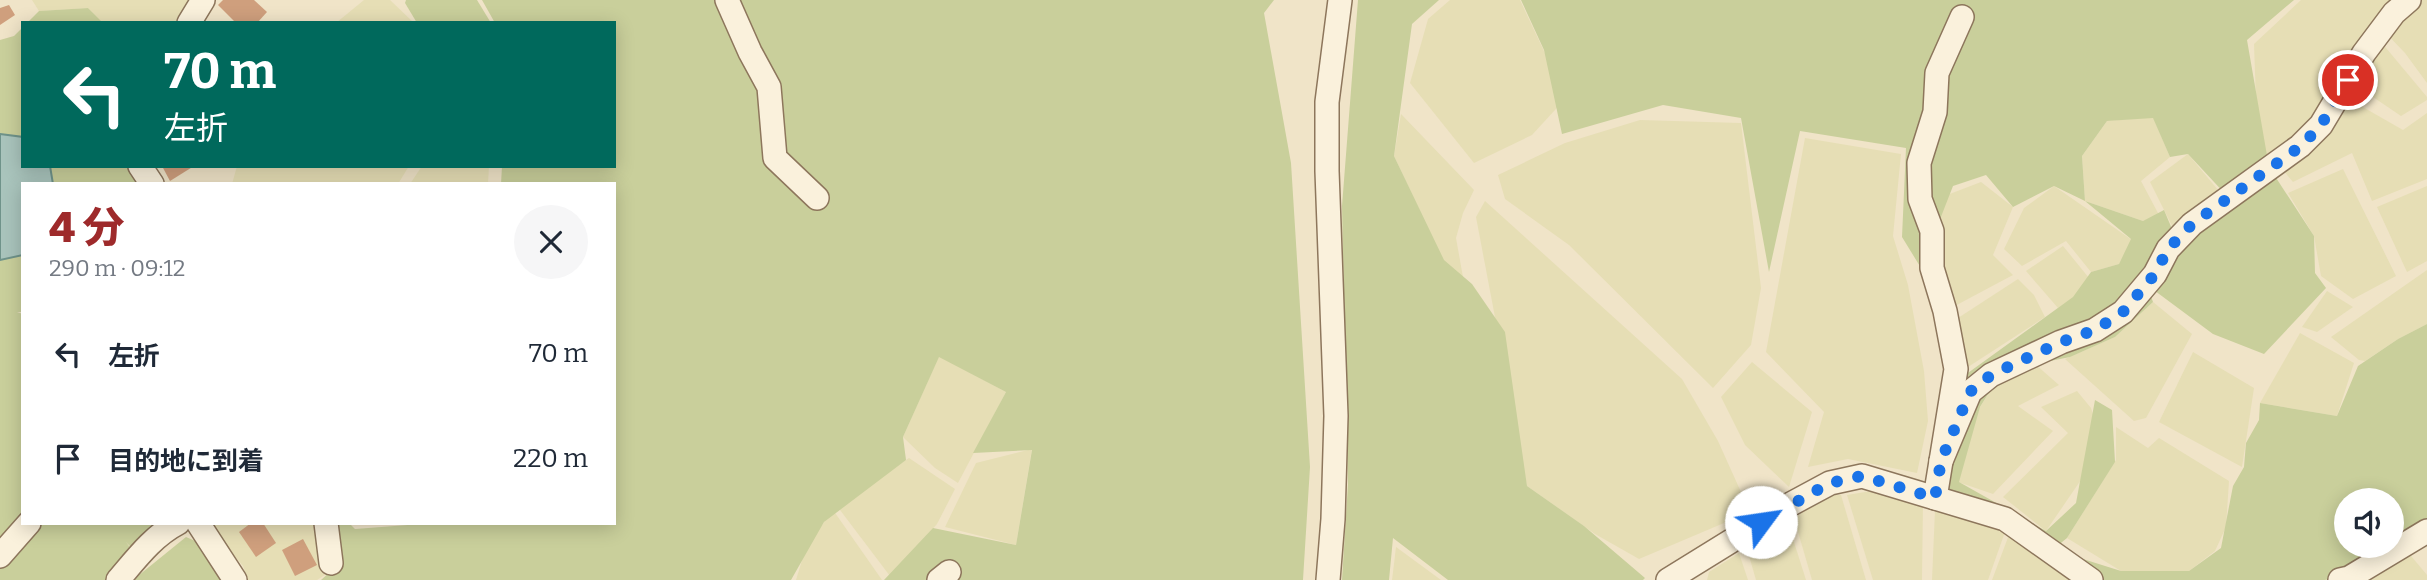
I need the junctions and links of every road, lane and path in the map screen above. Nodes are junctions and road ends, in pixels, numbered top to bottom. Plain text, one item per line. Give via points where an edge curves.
1 (727, 0) edge
2 (1340, 0) edge
3 (2409, 0) edge
4 (1962, 17) dead end
5 (817, 198) dead end
6 (1941, 461) junction
7 (1935, 498) junction
8 (27, 525) edge
9 (174, 525) edge
10 (199, 525) edge
11 (326, 525) edge
12 (2427, 531) edge
13 (0, 556) edge
14 (331, 563) dead end
15 (120, 579) edge
16 (235, 580) edge
17 (1328, 580) edge
18 (1668, 580) edge
19 (2091, 580) edge
20 (2340, 580) edge

1 - 5 street via 769,87 775,158
2 - 17 street via 1327,102 1336,416
3 - 6 street via 2364,52 2321,125 2301,146 2192,224 2123,312 2095,330 1991,375 1970,392
4 - 6 street via 1937,73 1935,112 1919,163 1920,200 1932,231 1932,268 1956,369
6 - 7 street
7 - 18 street via 1862,476 1830,483
7 - 19 street via 2005,519
8 - 13 street
9 - 15 street
10 - 16 street
11 - 14 street
12 - 20 street

